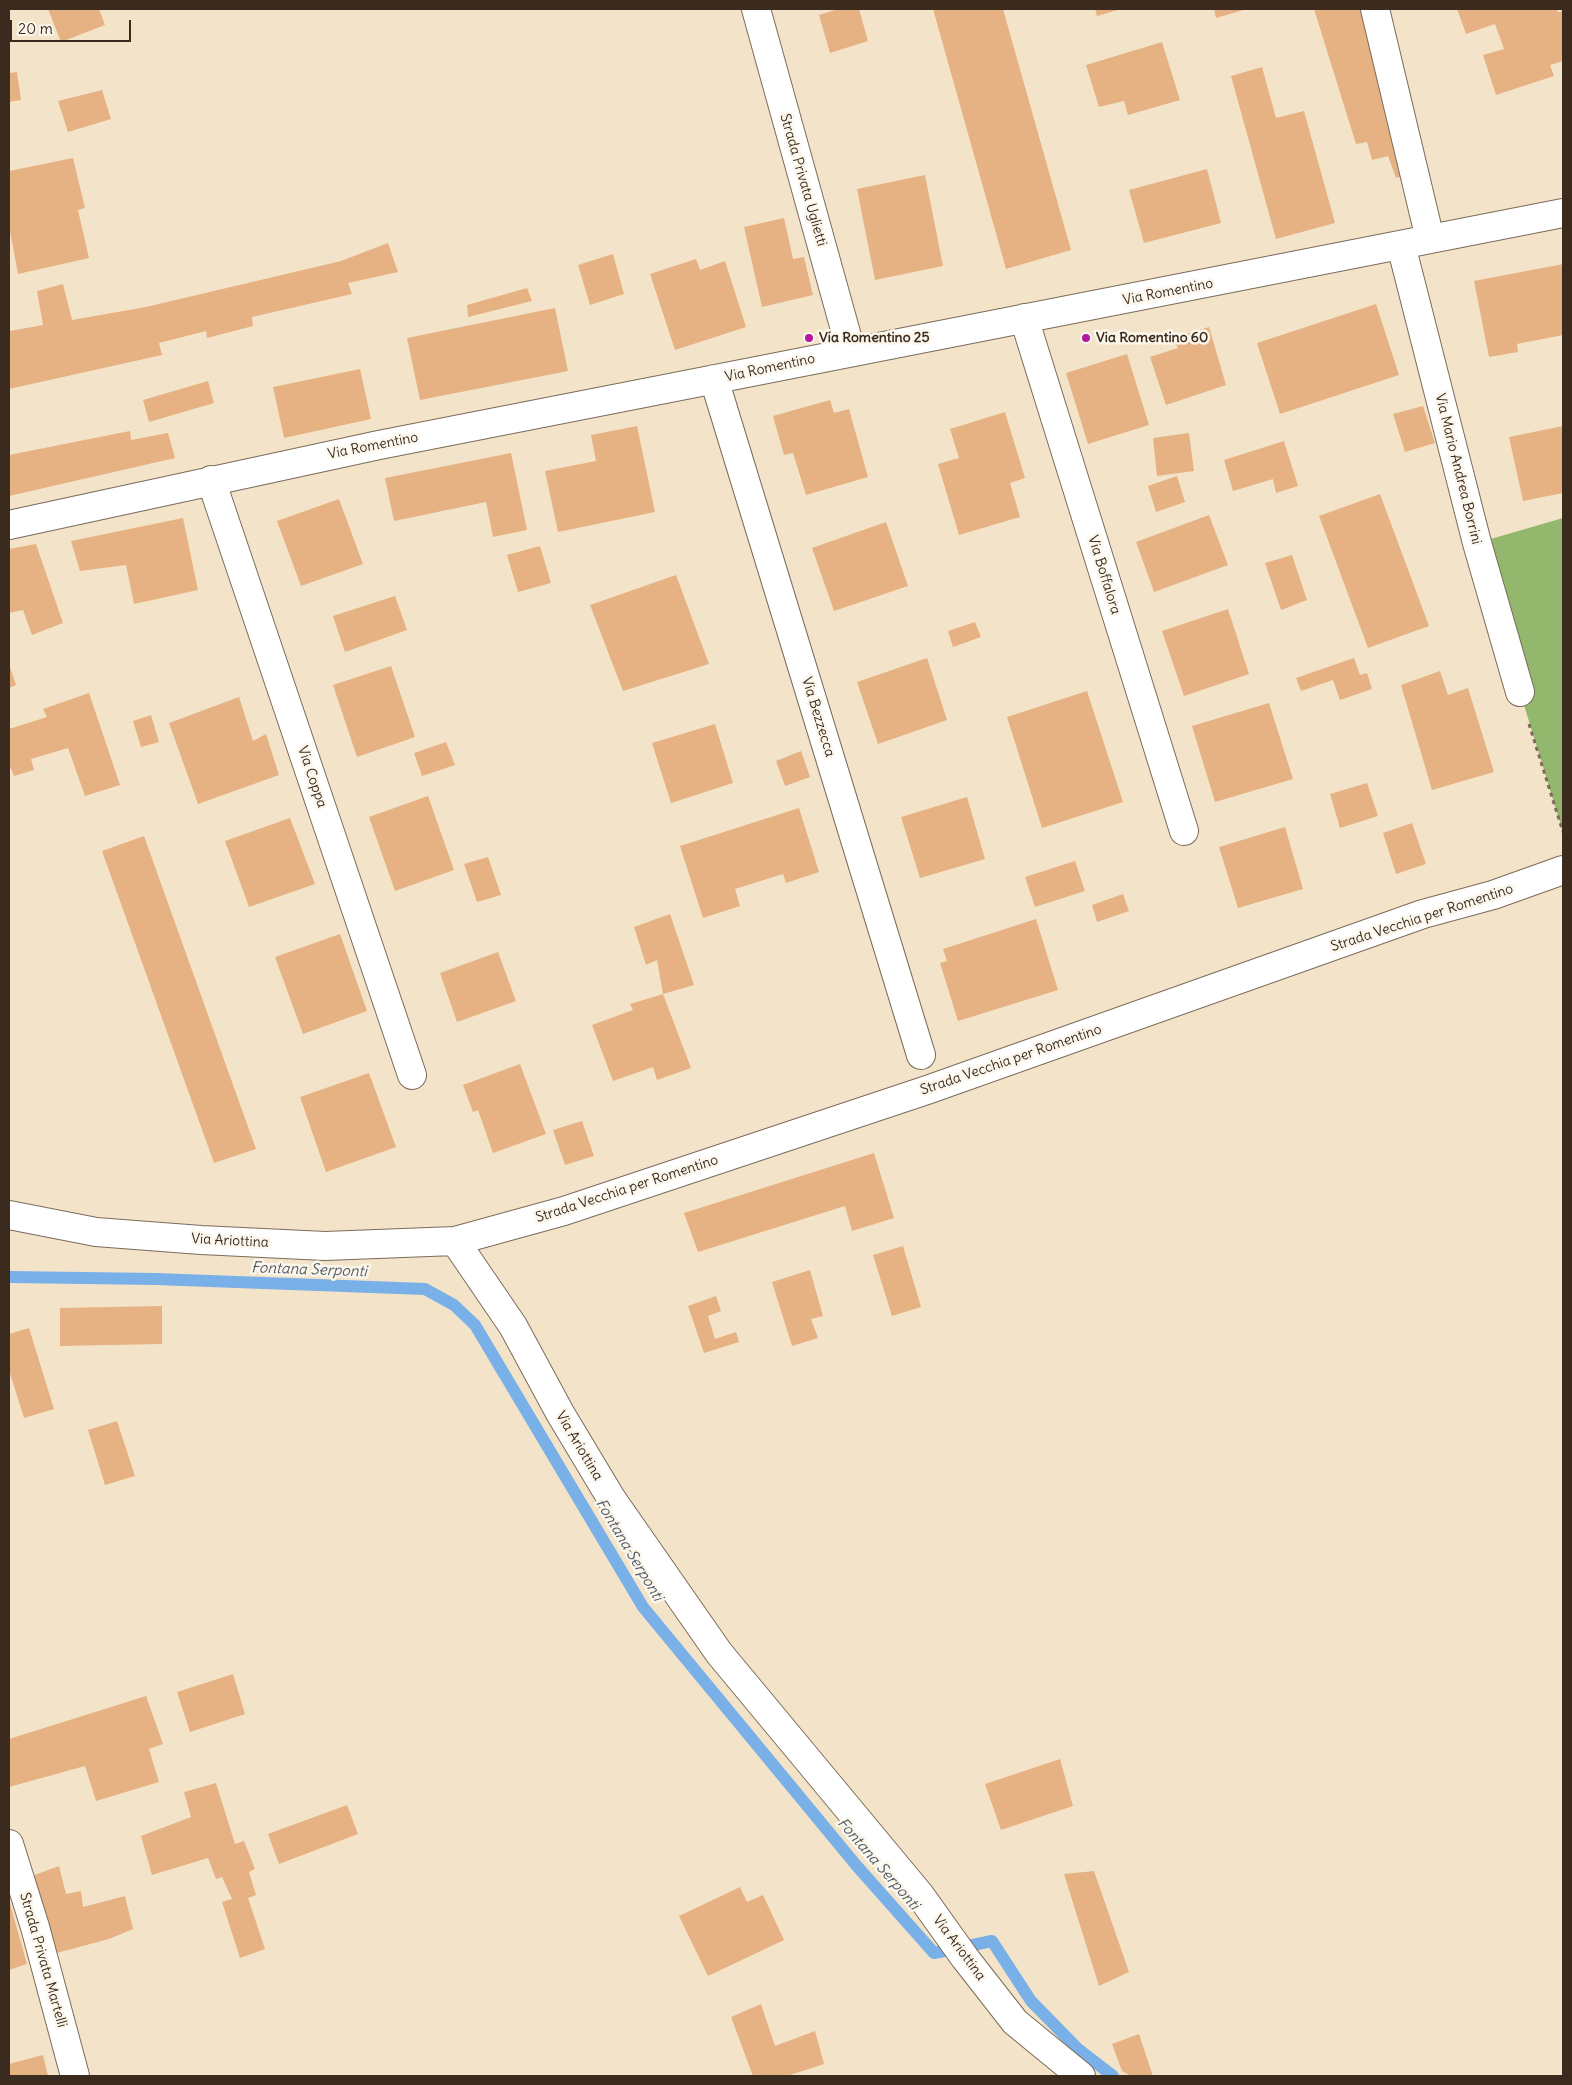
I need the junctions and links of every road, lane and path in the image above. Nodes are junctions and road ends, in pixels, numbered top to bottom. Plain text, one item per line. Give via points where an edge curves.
1 (756, 9) edge
2 (1375, 9) edge
3 (1563, 213) edge
4 (1430, 239) junction
5 (1401, 245) junction
6 (1024, 318) junction
7 (851, 351) junction
8 (714, 379) junction
9 (211, 480) junction
10 (9, 525) edge
11 (1520, 692) joint
12 (1184, 831) dead end
13 (1563, 832) edge
14 (1563, 870) edge
15 (921, 1055) dead end
16 (412, 1075) dead end
17 (9, 1215) edge
18 (455, 1241) junction
19 (9, 1844) edge
20 (75, 2076) edge
21 (1080, 2076) edge

1 - 7 street, Strada Privata Uglietti
2 - 4 street
3 - 4 street, Via Romentino
4 - 5 street, Via Romentino
5 - 6 street, Via Romentino
5 - 11 street, Via Mario Andrea Borrini via 1477,543
6 - 7 street, Via Romentino
6 - 12 street, Via Boffalora
7 - 8 street, Via Romentino
8 - 9 street, Via Romentino
8 - 15 street, Via Bezzecca
9 - 10 street, Via Romentino
9 - 16 street, Via Coppa
11 - 13 path
14 - 18 street, Strada Vecchia per Romentino via 1493,895 1423,914 908,1096 564,1211
17 - 18 street, Via Ariottina via 96,1232 201,1240 325,1246
18 - 21 street, Via Ariottina via 513,1326 611,1498 720,1653 858,1819 1015,2022
19 - 20 street, Strada Privata Martelli via 35,1926

